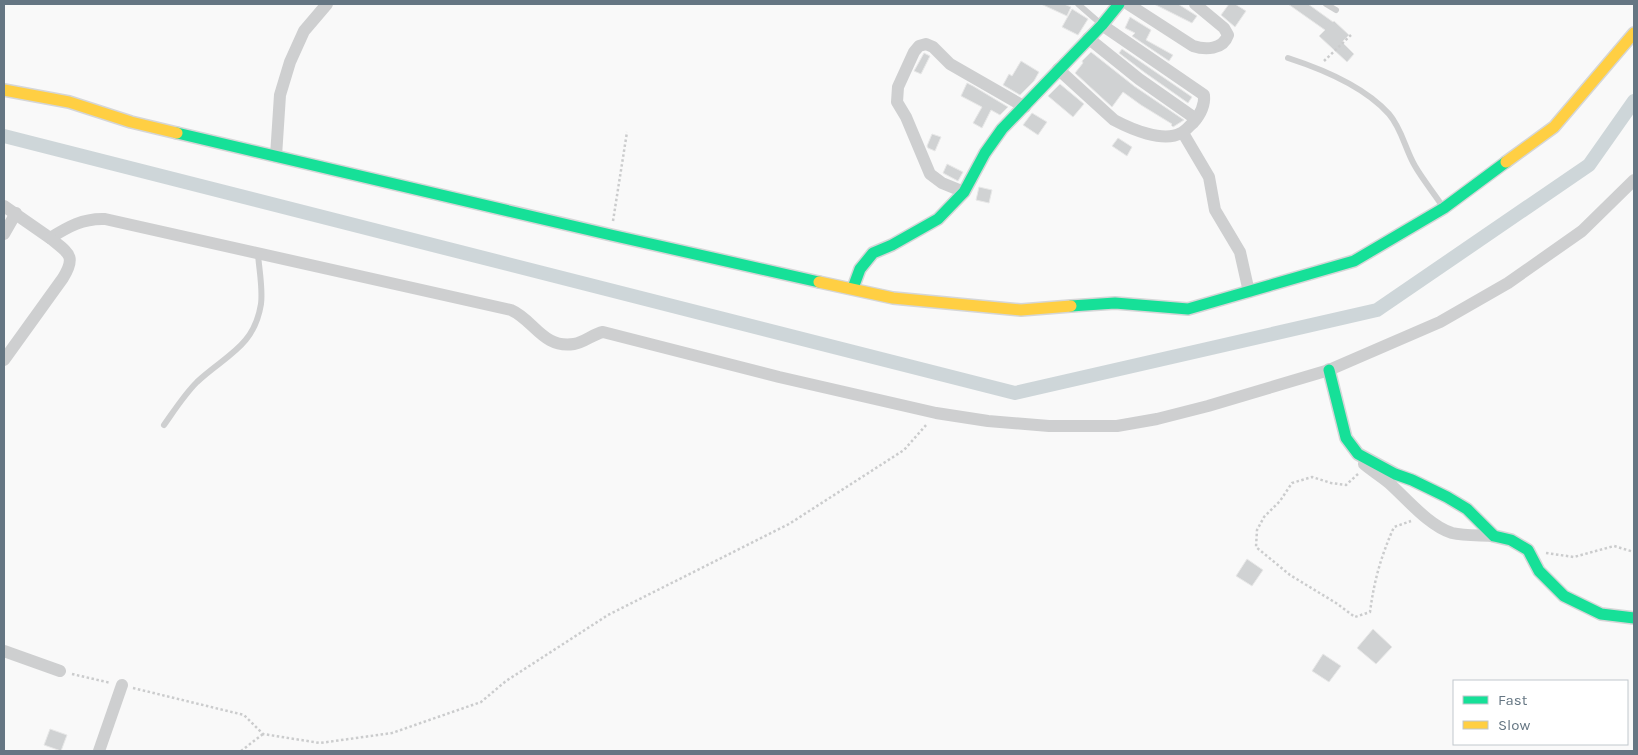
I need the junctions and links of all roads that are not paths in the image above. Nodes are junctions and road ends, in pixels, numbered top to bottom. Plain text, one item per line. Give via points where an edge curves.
1 (327, 4) edge
2 (1078, 4) edge
3 (1119, 4) edge
4 (1128, 4) edge
5 (1195, 4) edge
6 (1326, 4) edge
7 (1336, 10) dead end
8 (1102, 24) junction
9 (1634, 33) edge
10 (1088, 38) junction
11 (1288, 58) dead end
12 (1058, 70) junction
13 (4, 90) edge
14 (1025, 107) junction
15 (1196, 119) junction
16 (1183, 133) junction
17 (276, 156) junction
18 (1634, 180) edge
19 (964, 192) junction
20 (4, 206) edge
21 (1444, 208) junction
22 (16, 213) junction
23 (4, 234) edge
24 (50, 238) junction
25 (258, 254) junction
26 (853, 288) junction
27 (1249, 292) junction
28 (4, 360) edge
29 (1329, 370) junction
30 (164, 425) dead end
31 (1358, 454) junction
32 (1494, 536) junction
33 (1634, 618) edge
34 (4, 651) edge
35 (60, 671) road end
36 (122, 685) road end
37 (99, 751) edge

1 - 17 street via 304,31 290,62 280,95
2 - 8 lane
3 - 8 street
4 - 5 street via 1193,46 1214,48 1228,34
6 - 7 lane
8 - 10 street
8 - 15 street via 1201,91 1203,106
9 - 21 street via 1554,127
10 - 12 street
10 - 15 street
11 - 21 lane via 1345,81 1382,107 1407,145 1414,166
12 - 14 street
12 - 16 street via 1122,124 1158,135
13 - 17 street via 69,102 131,122
14 - 19 street via 1002,129
14 - 19 street via 950,64 934,47 926,44 914,52 898,87 897,102 930,174
15 - 16 street
16 - 27 street via 1209,177 1215,210 1240,252
17 - 26 street via 610,235
18 - 29 street via 1582,231 1508,282 1440,322
19 - 26 street via 938,219 873,253 860,268
20 - 22 street
21 - 27 street via 1354,262
22 - 23 street
22 - 24 street
24 - 25 street via 83,220 105,219
24 - 28 street via 66,251 71,263
25 - 29 street via 511,310 552,342 571,344 603,332 779,377 936,413 988,421 1049,426 1117,426 1200,408
25 - 30 lane via 261,302 253,332 236,351 196,384
26 - 27 street via 893,298 1021,310 1115,303 1188,309
29 - 31 street via 1346,438
31 - 32 street via 1467,509
31 - 32 street via 1364,465 1387,481 1434,524 1452,533
32 - 33 street via 1512,540 1528,550 1539,571 1564,596 1601,614
34 - 35 street
36 - 37 street

